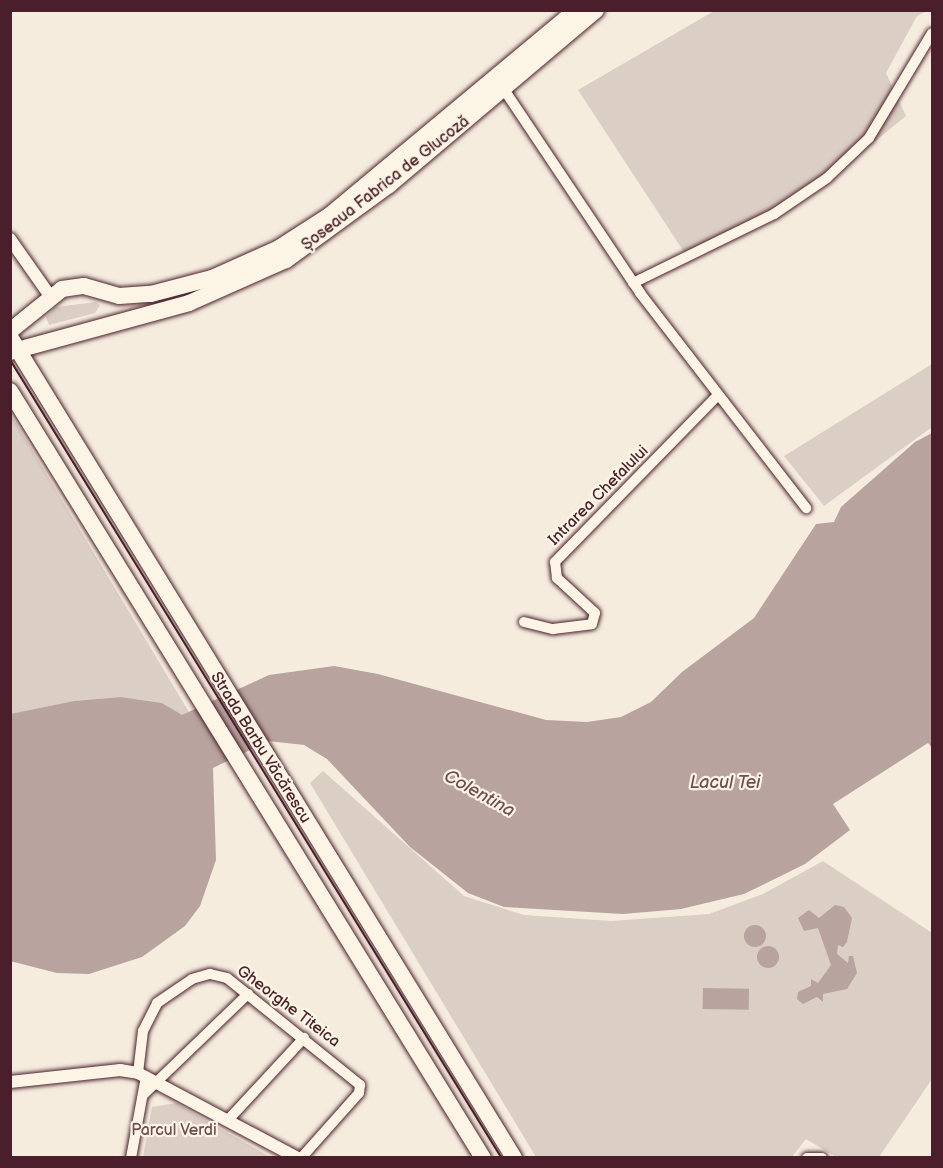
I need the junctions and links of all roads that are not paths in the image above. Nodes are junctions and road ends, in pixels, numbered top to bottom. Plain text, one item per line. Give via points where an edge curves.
1 (576, 10) edge
2 (596, 10) edge
3 (933, 33) edge
4 (500, 83) junction
5 (10, 239) edge
6 (633, 282) junction
7 (104, 290) junction
8 (50, 296) junction
9 (10, 331) edge
10 (74, 332) junction
11 (13, 346) edge
12 (10, 391) edge
13 (718, 394) junction
14 (806, 508) dead end
15 (524, 622) dead end
16 (248, 994) junction
17 (304, 1038) junction
18 (142, 1074) junction
19 (10, 1082) edge
20 (159, 1082) junction
21 (143, 1095) junction
22 (228, 1120) junction
23 (131, 1158) edge
24 (300, 1158) edge
25 (483, 1158) edge
26 (514, 1158) edge

1 - 4 main road, Șoseaua Fabrica de Glucoză
2 - 4 main road, Șoseaua Fabrica de Glucoză
3 - 6 street via 869,138 827,178 774,214
4 - 6 street
4 - 7 main road, Șoseaua Fabrica de Glucoză via 330,215 279,248 184,286 130,297
4 - 10 main road, Șoseaua Fabrica de Glucoză via 337,227 286,260 189,303
5 - 8 street
6 - 13 street
7 - 8 main road, Șoseaua Fabrica de Glucoză via 70,287
7 - 10 main road via 108,312 100,321
8 - 9 main road, Șoseaua Fabrica de Glucoză
10 - 11 main road, Șoseaua Fabrica de Glucoză
11 - 26 main road, Strada Barbu Văcărescu
12 - 25 main road, Strada Barbu Văcărescu
13 - 14 street
13 - 15 street, Intrarea Chefalului via 555,562 557,578 595,613 592,624 553,629
16 - 17 street, Gheorghe Titeica
16 - 18 street, Gheorghe Titeica via 227,978 210,974 170,991 157,1003 146,1024
16 - 20 street
17 - 22 street
17 - 24 street, Gheorghe Titeica via 358,1081 361,1090
18 - 19 street via 120,1070
18 - 20 street
18 - 21 street
20 - 21 street
20 - 22 street
21 - 23 street
22 - 24 street

